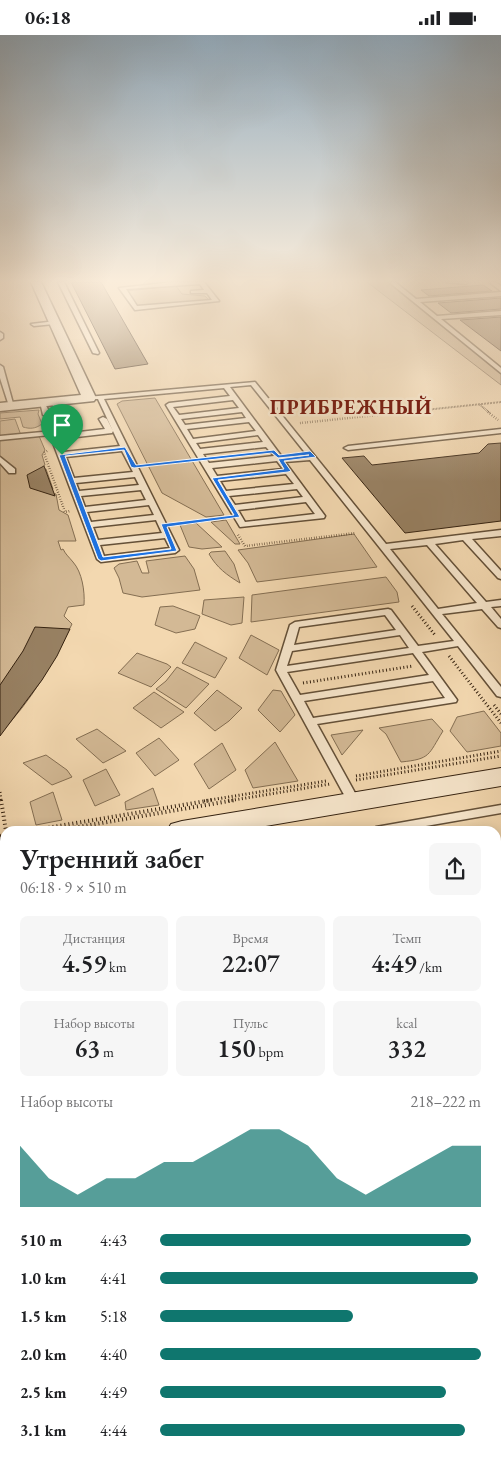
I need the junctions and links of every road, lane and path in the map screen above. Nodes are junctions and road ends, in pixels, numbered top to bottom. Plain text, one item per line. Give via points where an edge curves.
1 (68, 348) edge
2 (94, 348) edge
3 (473, 348) edge
4 (96, 353) dead end
5 (0, 367) edge
6 (501, 371) edge
7 (225, 385) junction
8 (94, 398) junction
9 (235, 398) junction
10 (501, 402) edge
11 (479, 404) junction
12 (6, 406) edge
13 (244, 410) junction
14 (177, 417) junction
15 (251, 420) junction
16 (62, 422) dead end
17 (501, 423) edge
18 (50, 424) dead end
19 (287, 424) junction
20 (183, 427) junction
21 (501, 431) edge
22 (260, 433) junction
23 (54, 435) junction
24 (68, 435) junction
25 (0, 438) edge
26 (191, 441) junction
27 (268, 444) junction
28 (348, 448) dead end
29 (125, 449) junction
30 (62, 455) junction
31 (312, 455) junction
32 (279, 458) junction
33 (0, 459) edge
34 (202, 459) junction
35 (136, 470) junction
36 (12, 471) dead end
37 (288, 471) junction
38 (52, 475) dead end
39 (70, 477) junction
40 (214, 479) junction
41 (299, 486) junction
42 (144, 487) junction
43 (76, 494) junction
44 (224, 494) junction
45 (309, 499) junction
46 (152, 502) junction
47 (232, 508) junction
48 (83, 510) junction
49 (159, 517) junction
50 (237, 517) junction
51 (88, 525) junction
52 (163, 525) junction
53 (501, 533) edge
54 (168, 535) junction
55 (465, 537) junction
56 (429, 542) junction
57 (95, 543) junction
58 (385, 547) junction
59 (501, 576) edge
60 (501, 603) edge
61 (484, 605) junction
62 (437, 612) junction
63 (501, 625) edge
64 (402, 632) junction
65 (463, 646) junction
66 (287, 649) junction
67 (418, 652) junction
68 (446, 657) dead end
69 (426, 664) junction
70 (281, 670) junction
71 (436, 677) junction
72 (289, 685) junction
73 (501, 694) edge
74 (297, 699) junction
75 (310, 723) junction
76 (501, 723) edge
77 (501, 751) edge
78 (501, 756) edge
79 (501, 777) edge
80 (344, 786) junction
81 (0, 792) edge
82 (501, 809) edge
83 (5, 826) edge
84 (64, 826) edge
85 (87, 826) edge
86 (200, 826) edge
87 (404, 826) edge

1 - 8 street
2 - 4 lane
3 - 6 lane
5 - 12 lane
7 - 8 lane
7 - 9 lane
7 - 19 lane via 251,380
8 - 12 street via 50,407
8 - 24 lane via 109,431
8 - 29 lane
9 - 13 lane
9 - 14 lane via 169,405
10 - 11 path
11 - 17 path
11 - 19 path
13 - 14 lane
13 - 15 lane
14 - 20 lane
15 - 20 lane
15 - 22 lane
16 - 24 lane
18 - 23 lane
19 - 31 lane
20 - 26 lane
21 - 28 lane
22 - 26 lane
22 - 27 lane
23 - 24 lane
23 - 25 lane
23 - 30 lane
26 - 34 lane
27 - 32 lane
27 - 34 lane
29 - 30 lane
29 - 35 lane
30 - 39 lane
31 - 32 lane
31 - 58 lane
32 - 34 lane
32 - 37 lane
33 - 36 lane
34 - 35 path
34 - 40 lane
35 - 39 lane
35 - 42 lane
37 - 40 lane
37 - 41 lane
38 - 39 path
39 - 43 lane
40 - 44 lane
41 - 44 lane
41 - 45 lane
42 - 43 lane
42 - 46 lane
43 - 48 lane
44 - 47 lane
45 - 47 lane
45 - 50 lane via 321,516 243,525
46 - 48 lane
46 - 49 lane
47 - 50 lane
48 - 51 lane
49 - 51 lane
49 - 52 lane
50 - 52 path
51 - 57 lane
52 - 54 lane
53 - 55 lane
54 - 57 lane
54 - 57 lane via 175,550 101,559
55 - 56 lane
55 - 59 lane
56 - 58 lane
56 - 61 lane
58 - 62 lane
60 - 61 lane
61 - 62 lane
61 - 63 lane
62 - 65 lane
64 - 66 lane
64 - 66 lane via 388,612 294,625
64 - 67 lane
65 - 67 lane
65 - 73 lane
66 - 70 lane
67 - 69 lane
67 - 70 lane
68 - 76 path via 450,656
69 - 71 lane
69 - 72 path
70 - 72 lane
71 - 74 lane
71 - 75 lane via 452,700
72 - 74 lane
74 - 75 lane
75 - 80 lane
77 - 80 path
78 - 80 path
79 - 80 street
80 - 84 path
80 - 85 path
80 - 86 street
81 - 83 path
82 - 87 lane

